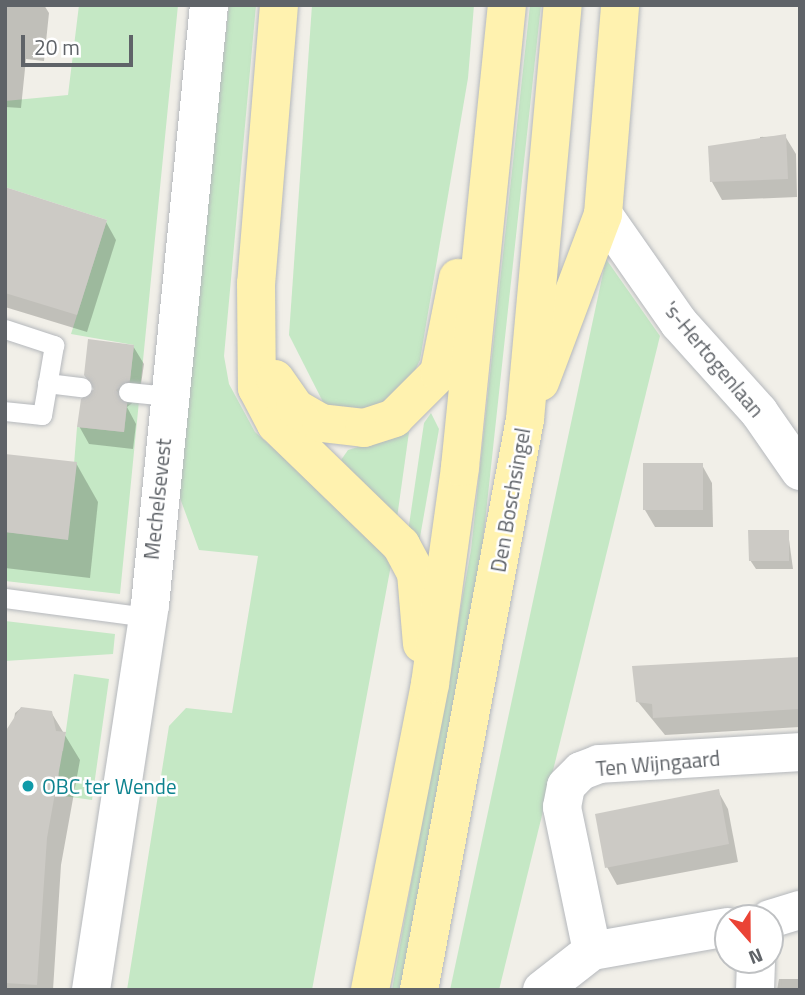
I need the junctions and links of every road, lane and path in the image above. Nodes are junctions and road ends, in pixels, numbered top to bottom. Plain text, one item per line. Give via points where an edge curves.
1 (209, 5) edge
2 (279, 5) edge
3 (506, 5) edge
4 (563, 5) edge
5 (620, 5) edge
6 (491, 209) junction
7 (603, 214) junction
8 (5, 329) edge
9 (256, 347) junction
10 (47, 383) junction
11 (82, 387) dead end
12 (128, 392) dead end
13 (168, 397) junction
14 (5, 411) edge
15 (525, 419) junction
16 (800, 471) edge
17 (5, 598) edge
18 (148, 617) junction
19 (430, 684) junction
20 (800, 752) edge
21 (714, 929) edge
22 (592, 951) junction
23 (91, 990) edge
24 (370, 990) edge
25 (419, 990) edge
26 (542, 990) edge

1 - 13 street, Mechelsevest
2 - 9 main road
3 - 6 main road
4 - 15 main road, Den Boschsingel
5 - 7 main road
6 - 9 main road via 462,255 439,373 394,418 343,429 305,417
6 - 19 main road
7 - 15 main road
7 - 16 street, 's-Hertogenlaan via 679,323 759,412
8 - 10 lane via 54,345
9 - 19 main road via 257,388 276,424 375,515 410,561
10 - 11 lane
10 - 14 lane via 42,415
12 - 13 lane
13 - 18 street, Mechelsevest
15 - 25 main road, Den Boschsingel
17 - 18 lane
18 - 23 street, Mechelsevest
19 - 24 main road
20 - 22 street, Ten Wijngaard via 598,764 580,771 566,786 562,807
21 - 22 street
22 - 26 street

